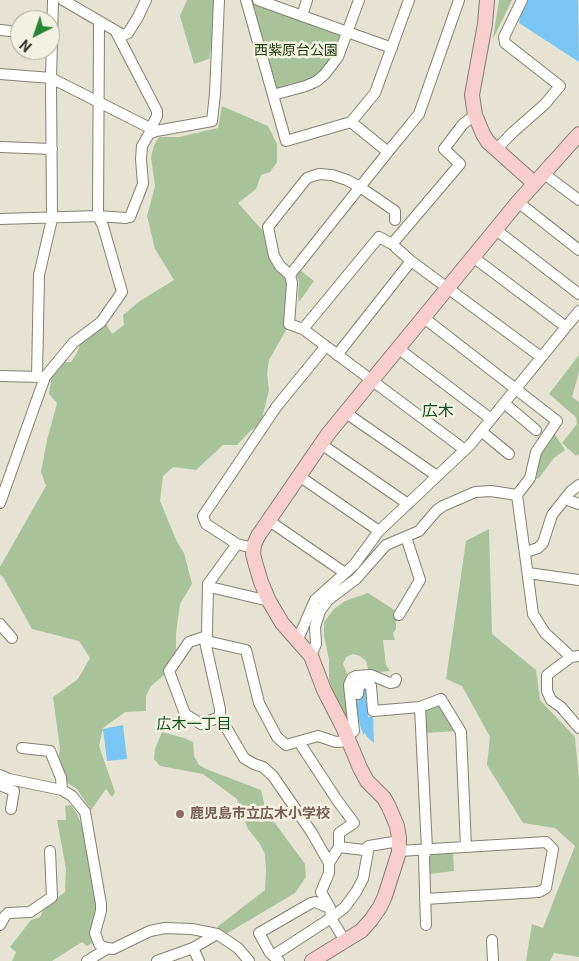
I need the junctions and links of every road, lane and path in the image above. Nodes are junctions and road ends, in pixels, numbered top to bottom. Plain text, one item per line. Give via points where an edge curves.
1 (63, 0) edge
2 (146, 0) edge
3 (219, 0) edge
4 (246, 0) edge
5 (258, 0) edge
6 (307, 0) edge
7 (359, 0) edge
8 (409, 0) edge
9 (459, 0) edge
10 (487, 0) edge
11 (522, 0) edge
12 (302, 16) junction
13 (99, 22) junction
14 (116, 32) junction
15 (347, 32) junction
16 (392, 48) junction
17 (51, 60) edge
18 (0, 74) edge
19 (51, 78) junction
20 (273, 95) junction
21 (99, 102) junction
22 (475, 115) junction
23 (351, 122) junction
24 (153, 129) junction
25 (576, 142) edge
26 (0, 147) edge
27 (52, 149) junction
28 (496, 150) junction
29 (388, 152) junction
30 (538, 178) junction
31 (360, 187) junction
32 (579, 200) edge
33 (518, 202) junction
34 (98, 216) junction
35 (0, 219) edge
36 (52, 219) junction
37 (395, 220) dead end
38 (495, 229) junction
39 (392, 244) junction
40 (579, 250) edge
41 (474, 257) junction
42 (412, 261) junction
43 (290, 275) junction
44 (448, 288) junction
45 (579, 294) edge
46 (579, 311) edge
47 (424, 318) junction
48 (566, 327) junction
49 (303, 329) junction
50 (326, 346) junction
51 (399, 349) junction
52 (337, 355) junction
53 (541, 357) junction
54 (0, 376) edge
55 (41, 377) junction
56 (373, 381) junction
57 (516, 388) junction
58 (504, 403) junction
59 (346, 413) junction
60 (491, 418) junction
61 (536, 430) dead end
62 (481, 431) junction
63 (321, 444) junction
64 (464, 450) junction
65 (509, 454) dead end
66 (299, 476) junction
67 (436, 476) junction
68 (579, 485) edge
69 (517, 495) junction
70 (565, 499) junction
71 (0, 503) edge
72 (408, 504) junction
73 (579, 504) edge
74 (268, 520) junction
75 (379, 531) junction
76 (406, 537) junction
77 (237, 544) junction
78 (253, 548) junction
79 (526, 552) junction
80 (345, 573) junction
81 (528, 573) junction
82 (579, 580) edge
83 (214, 588) dead end
84 (269, 601) junction
85 (399, 615) dead end
86 (0, 624) edge
87 (204, 637) junction
88 (12, 638) dead end
89 (298, 639) junction
90 (311, 656) junction
91 (575, 657) edge
92 (396, 679) dead end
93 (358, 694) dead end
94 (420, 707) junction
95 (220, 717) junction
96 (579, 728) edge
97 (348, 739) junction
98 (299, 742) junction
99 (22, 748) dead end
100 (0, 775) edge
101 (0, 785) edge
102 (62, 790) junction
103 (11, 809) dead end
104 (369, 846) junction
105 (399, 846) junction
106 (338, 847) junction
107 (466, 847) junction
108 (427, 849) junction
109 (50, 851) dead end
110 (329, 862) junction
111 (425, 899) junction
112 (4, 910) edge
113 (331, 913) junction
114 (0, 925) edge
115 (426, 925) dead end
116 (217, 934) junction
117 (492, 940) dead end
118 (345, 941) junction
119 (108, 948) junction
120 (193, 948) junction
121 (276, 958) edge
122 (87, 961) edge
123 (157, 961) edge
124 (199, 961) edge
125 (249, 961) edge
126 (312, 961) edge
127 (493, 961) edge

1 - 13 street
2 - 14 street via 128,33
3 - 24 street via 212,121
4 - 20 street
5 - 12 street
6 - 12 street
7 - 15 street
8 - 16 street
9 - 29 street via 419,114
10 - 22 street via 472,96
11 - 28 street via 504,37 505,43 560,86
12 - 15 street
13 - 14 street
13 - 21 street
14 - 24 street via 157,111
15 - 16 street
15 - 20 street via 338,57 317,81
16 - 23 street via 375,93
17 - 19 street
18 - 19 street
19 - 21 street
19 - 27 street
20 - 23 street via 286,141
21 - 24 street
21 - 34 street
22 - 28 street via 482,134
22 - 39 street via 463,124 444,149 460,164
23 - 29 street
24 - 34 street via 142,146 143,184 130,217
25 - 30 street
26 - 27 street
27 - 36 street
28 - 30 street
29 - 31 street
30 - 32 street
30 - 33 street
31 - 37 street via 395,211
31 - 43 street
31 - 43 street via 332,176 319,174 307,178 268,227 274,256
33 - 38 street
33 - 40 street
34 - 36 street
34 - 55 street via 122,292 101,322 73,343
35 - 36 street
36 - 55 street via 39,275
38 - 41 street
38 - 45 street
39 - 42 street
39 - 49 street via 379,237
41 - 44 street
41 - 48 street
42 - 44 street
42 - 52 street
43 - 49 street via 289,324
44 - 47 street
44 - 53 street
46 - 48 street
47 - 51 street
47 - 57 street
48 - 53 street
49 - 50 street
50 - 52 street
50 - 77 street via 277,406 202,516 206,524
51 - 56 street
51 - 60 street
52 - 56 street
53 - 57 street
54 - 55 street
55 - 71 street
56 - 59 street
56 - 64 street
57 - 58 street
57 - 69 street via 557,421 536,452 530,478
58 - 60 street
58 - 61 street
59 - 63 street
59 - 67 street
60 - 62 street
62 - 64 street
62 - 65 street
63 - 66 street
63 - 72 street
64 - 67 street
66 - 74 street
66 - 75 street
67 - 72 street
68 - 70 street
69 - 76 street via 475,492 437,510 419,531
69 - 79 street
70 - 73 street
70 - 79 street via 552,515 543,542 538,548
72 - 75 street
74 - 78 street
74 - 80 street
75 - 80 street
76 - 85 street via 420,580
76 - 90 street via 386,545 356,579 328,600 315,627 316,644
77 - 78 street
77 - 87 street via 208,584 207,634
78 - 84 street
79 - 81 street
80 - 89 street via 311,605
81 - 82 street
81 - 91 street via 533,614 546,633
83 - 84 street
84 - 89 street via 282,623
86 - 88 street
87 - 95 street
87 - 95 street via 189,642 169,671 185,714 201,724
87 - 98 street via 211,642 246,650 258,704 277,737 286,745
89 - 90 street
90 - 97 street
91 - 96 street via 547,674 547,691 551,700
92 - 97 street via 390,683 371,675 352,678 348,685 354,731
93 - 94 street via 362,684 371,686 373,711
94 - 107 street via 441,698 461,732
94 - 108 street
95 - 110 street via 244,758 264,767 273,776
97 - 98 street via 336,742 318,736
97 - 105 street via 362,774 389,807 397,826
98 - 106 street via 354,822 339,833
99 - 102 street via 50,751 61,778
100 - 102 street via 10,780
101 - 103 street via 14,791
102 - 119 street via 72,796 85,812 101,904 96,939
104 - 105 street
104 - 106 street via 364,850
104 - 113 street via 356,892 345,908
105 - 108 street
105 - 118 street via 380,907 361,931
106 - 110 street
107 - 108 street
107 - 111 street via 546,842 554,850 546,888 539,892
108 - 111 street via 424,856
109 - 112 street via 52,897 30,912
110 - 113 street via 329,873 321,892
111 - 115 street
112 - 114 street via 5,916
113 - 118 street
113 - 121 street
113 - 121 street via 315,902 311,903 259,933
116 - 119 street via 165,928
116 - 120 street
116 - 125 street via 238,948
117 - 127 street
118 - 126 street
119 - 122 street
120 - 123 street
120 - 124 street

